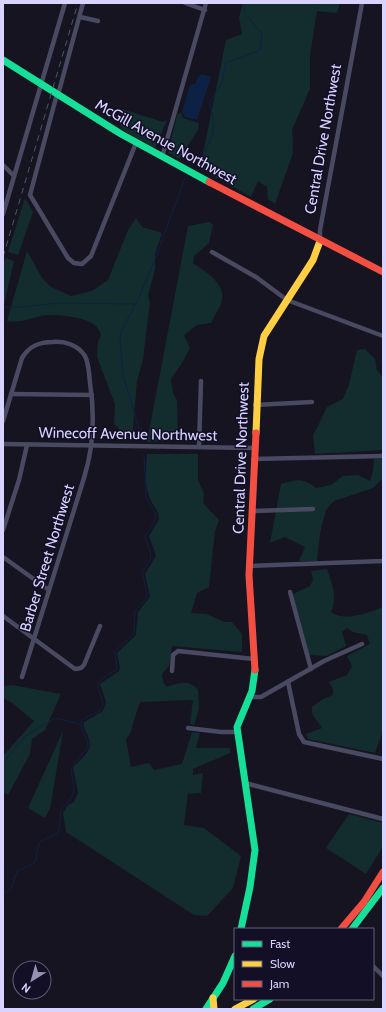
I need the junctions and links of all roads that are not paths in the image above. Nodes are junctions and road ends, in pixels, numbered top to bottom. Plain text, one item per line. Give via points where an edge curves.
1 (65, 3) edge
2 (84, 3) edge
3 (185, 3) edge
4 (206, 3) edge
5 (362, 3) edge
6 (205, 10) junction
7 (80, 17) junction
8 (98, 21) dead end
9 (3, 60) edge
10 (41, 84) junction
11 (57, 94) junction
12 (136, 142) junction
13 (162, 157) junction
14 (3, 165) edge
15 (14, 176) junction
16 (3, 214) edge
17 (320, 241) junction
18 (212, 252) dead end
19 (383, 272) edge
20 (287, 300) junction
21 (383, 336) edge
22 (201, 381) dead end
23 (11, 394) junction
24 (92, 395) junction
25 (312, 402) dead end
26 (255, 405) junction
27 (3, 421) edge
28 (3, 444) edge
29 (27, 445) junction
30 (93, 446) junction
31 (199, 447) junction
32 (254, 448) junction
33 (383, 456) edge
34 (253, 459) junction
35 (313, 508) dead end
36 (251, 511) junction
37 (3, 530) edge
38 (3, 557) edge
39 (383, 561) edge
40 (249, 566) junction
41 (49, 590) junction
42 (290, 592) dead end
43 (3, 616) edge
44 (100, 626) dead end
45 (34, 639) junction
46 (362, 644) dead end
47 (254, 659) junction
48 (311, 669) junction
49 (172, 671) dead end
50 (22, 677) dead end
51 (288, 682) junction
52 (249, 697) junction
53 (188, 728) dead end
54 (237, 732) junction
55 (383, 759) edge
56 (245, 783) junction
57 (383, 819) edge
58 (383, 872) edge
59 (383, 888) edge
60 (241, 928) edge
61 (342, 928) edge
62 (353, 928) edge
63 (234, 959) edge
64 (374, 967) edge
65 (383, 976) edge
66 (213, 998) junction
67 (268, 1000) edge
68 (251, 1001) edge
69 (206, 1009) edge
70 (214, 1009) edge
71 (235, 1009) edge
72 (239, 1009) edge
73 (254, 1009) edge

1 - 10 street
2 - 7 street
3 - 6 street
4 - 6 street
5 - 17 street, Central Drive Northwest via 336,138
6 - 13 street
7 - 8 street
7 - 11 street
9 - 10 main road, McGill Avenue Northwest
10 - 11 main road, McGill Avenue Northwest
10 - 15 street
11 - 12 main road, McGill Avenue Northwest
11 - 12 street via 30,195 68,258 74,263 82,264 91,256
12 - 13 main road, McGill Avenue Northwest
13 - 17 main road, McGill Avenue Northwest
14 - 15 street
15 - 16 street
17 - 19 main road, McGill Avenue Northwest
17 - 20 main road, Central Drive Northwest via 313,260
18 - 20 street via 256,277
20 - 21 street
20 - 26 main road, Central Drive Northwest via 262,342
22 - 31 street
23 - 24 street
23 - 24 street, Barber Street Northwest via 26,351 41,343 61,342 71,344 84,355 88,364
23 - 27 street, Barber Street Northwest
24 - 30 street, Barber Street Northwest
25 - 26 street
26 - 32 main road, Central Drive Northwest
28 - 29 street, Winecoff Avenue Northwest
29 - 30 street, Winecoff Avenue Northwest
29 - 37 street
30 - 31 street, Winecoff Avenue Northwest
30 - 41 street, Barber Street Northwest
31 - 32 street, Winecoff Avenue Northwest
32 - 34 main road, Central Drive Northwest
33 - 34 street
34 - 36 main road, Central Drive Northwest
35 - 36 street
36 - 40 main road, Central Drive Northwest
38 - 41 street
39 - 40 street
40 - 47 main road, Central Drive Northwest
41 - 45 street, Barber Street Northwest
42 - 48 street
43 - 45 street
44 - 45 street via 84,665 78,669
45 - 50 street, Barber Street Northwest
46 - 48 street
47 - 49 street via 178,651 173,655
47 - 52 main road, Central Drive Northwest via 254,684
48 - 51 street
51 - 52 street via 261,697
51 - 55 street via 300,738 309,743
52 - 54 main road, Central Drive Northwest via 238,722
53 - 54 street
54 - 56 main road, Central Drive Northwest
56 - 57 street
56 - 60 main road, Central Drive Northwest via 254,850 250,887
58 - 61 main road via 364,902
59 - 62 main road
63 - 66 main road
64 - 65 street
66 - 69 main road
66 - 70 main road
67 - 73 main road
68 - 71 main road
68 - 72 main road

